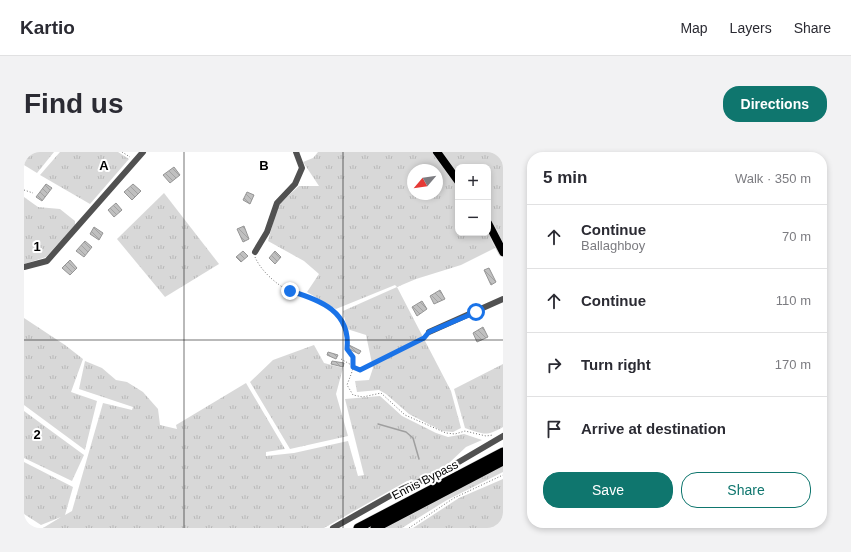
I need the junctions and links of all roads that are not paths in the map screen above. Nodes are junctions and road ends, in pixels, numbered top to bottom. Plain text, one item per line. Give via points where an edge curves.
1 (142, 152) edge
2 (296, 152) edge
3 (437, 152) edge
4 (455, 177) edge
5 (491, 229) edge
6 (255, 252) road end
7 (503, 252) edge
8 (24, 267) edge
9 (503, 299) edge
10 (429, 332) road end
11 (500, 435) edge
12 (503, 452) edge
13 (503, 461) edge
14 (333, 528) edge
15 (358, 528) edge
16 (375, 528) edge

1 - 8 street via 47,261
2 - 6 street via 302,168 295,184 277,203 267,232
3 - 4 main road
5 - 7 main road
9 - 10 street
11 - 14 street via 440,473 402,489
12 - 15 highway, Ennis Bypass
13 - 16 highway, Ennis Bypass

